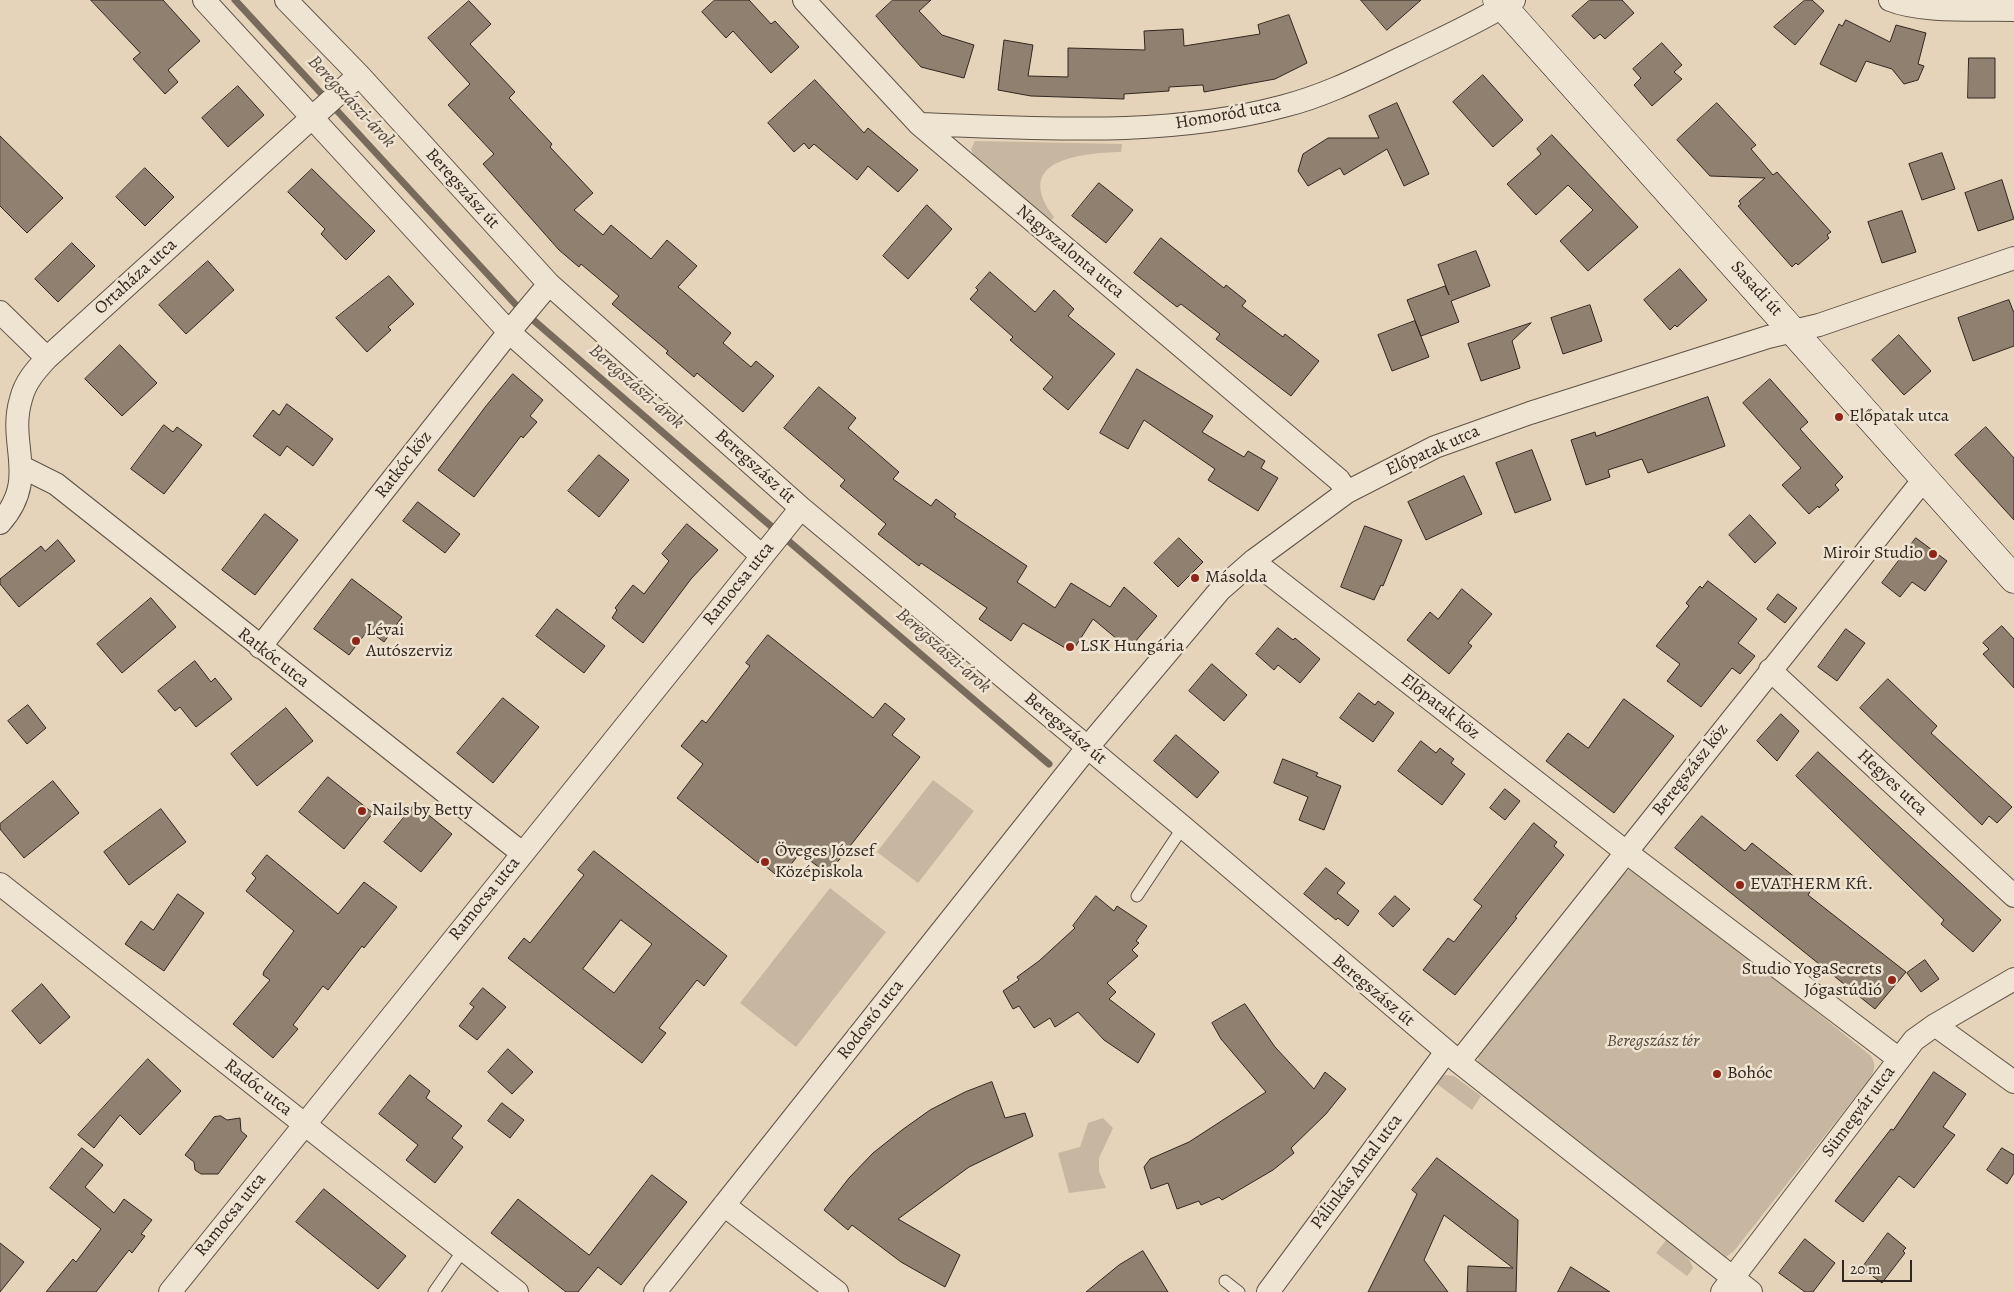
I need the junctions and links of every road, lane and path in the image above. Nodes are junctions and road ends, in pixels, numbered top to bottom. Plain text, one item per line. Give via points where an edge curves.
1 (204, 0) edge
2 (286, 0) edge
3 (804, 0) edge
4 (1890, 0) edge
5 (1505, 2) edge
6 (2014, 10) edge
7 (358, 75) junction
8 (316, 114) junction
9 (919, 124) junction
10 (2014, 258) edge
11 (543, 292) junction
12 (0, 312) edge
13 (514, 326) junction
14 (1793, 330) junction
15 (48, 358) junction
16 (22, 467) junction
17 (1924, 479) junction
18 (1347, 492) junction
19 (795, 515) junction
20 (0, 524) edge
21 (766, 551) junction
22 (1253, 561) junction
23 (2014, 579) edge
24 (260, 647) junction
25 (1770, 670) junction
26 (1087, 748) junction
27 (1183, 827) junction
28 (1626, 852) junction
29 (522, 853) junction
30 (0, 884) edge
31 (1137, 896) dead end
32 (2014, 896) edge
33 (2014, 979) edge
34 (1935, 1025) junction
35 (1452, 1057) junction
36 (1899, 1059) junction
37 (2014, 1082) edge
38 (304, 1124) junction
39 (724, 1205) junction
40 (456, 1258) dead end
41 (1225, 1281) dead end
42 (1727, 1285) edge
43 (170, 1292) edge
44 (434, 1292) edge
45 (517, 1292) edge
46 (655, 1292) edge
47 (837, 1292) edge
48 (1239, 1292) edge
49 (1268, 1292) edge
50 (1751, 1292) edge

1 - 8 street
2 - 7 street, Beregszász út
3 - 9 street, Nagyszalonta utca
4 - 6 street via 1942,8
5 - 9 street, Homoród utca via 1476,23 1340,87 1286,106 1240,117 1151,128 1098,130
5 - 14 street, Sasadi út
7 - 8 street, Ortaháza utca
7 - 11 street, Beregszász út
8 - 13 street
8 - 15 street, Ortaháza utca
9 - 18 street, Nagyszalonta utca via 1331,474
10 - 14 street, Előpatak utca via 1819,325
11 - 13 street, Ratkóc köz
11 - 19 street, Beregszász út
12 - 15 street
13 - 21 street
13 - 24 street, Ratkóc köz
14 - 17 street, Sasadi út
14 - 18 street, Előpatak utca via 1462,436
15 - 16 street, Ortaháza utca via 30,377 20,399 18,418
16 - 20 street, Ortaháza utca via 15,503
16 - 24 street, Ratkóc utca via 56,484
17 - 23 street, Sasadi út
17 - 25 street, Beregszász köz
18 - 22 street, Előpatak utca
19 - 21 street, Ramocsa utca
19 - 26 street, Beregszász út
21 - 29 street, Ramocsa utca
22 - 26 street, Előpatak utca via 1220,590
22 - 28 street, Előpatak köz
24 - 29 street, Ratkóc utca
25 - 28 street, Beregszász köz
25 - 32 street, Hegyes utca
26 - 27 street, Beregszász út
26 - 39 street, Rodostó utca
27 - 31 lane
27 - 35 street, Beregszász út
28 - 35 street, Beregszász köz
28 - 36 street
29 - 38 street, Ramocsa utca
30 - 38 street, Radóc utca
33 - 34 street, Sümegvár utca
34 - 36 street, Sümegvár utca via 1914,1040
34 - 37 street
35 - 42 street, Beregszász út
35 - 49 street, Pálinkás Antal utca
36 - 42 street, Sümegvár utca
38 - 43 street, Ramocsa utca
38 - 45 street, Radóc utca
39 - 46 street, Rodostó utca
39 - 47 street
40 - 44 lane
41 - 48 lane
42 - 50 street, Beregszász út

